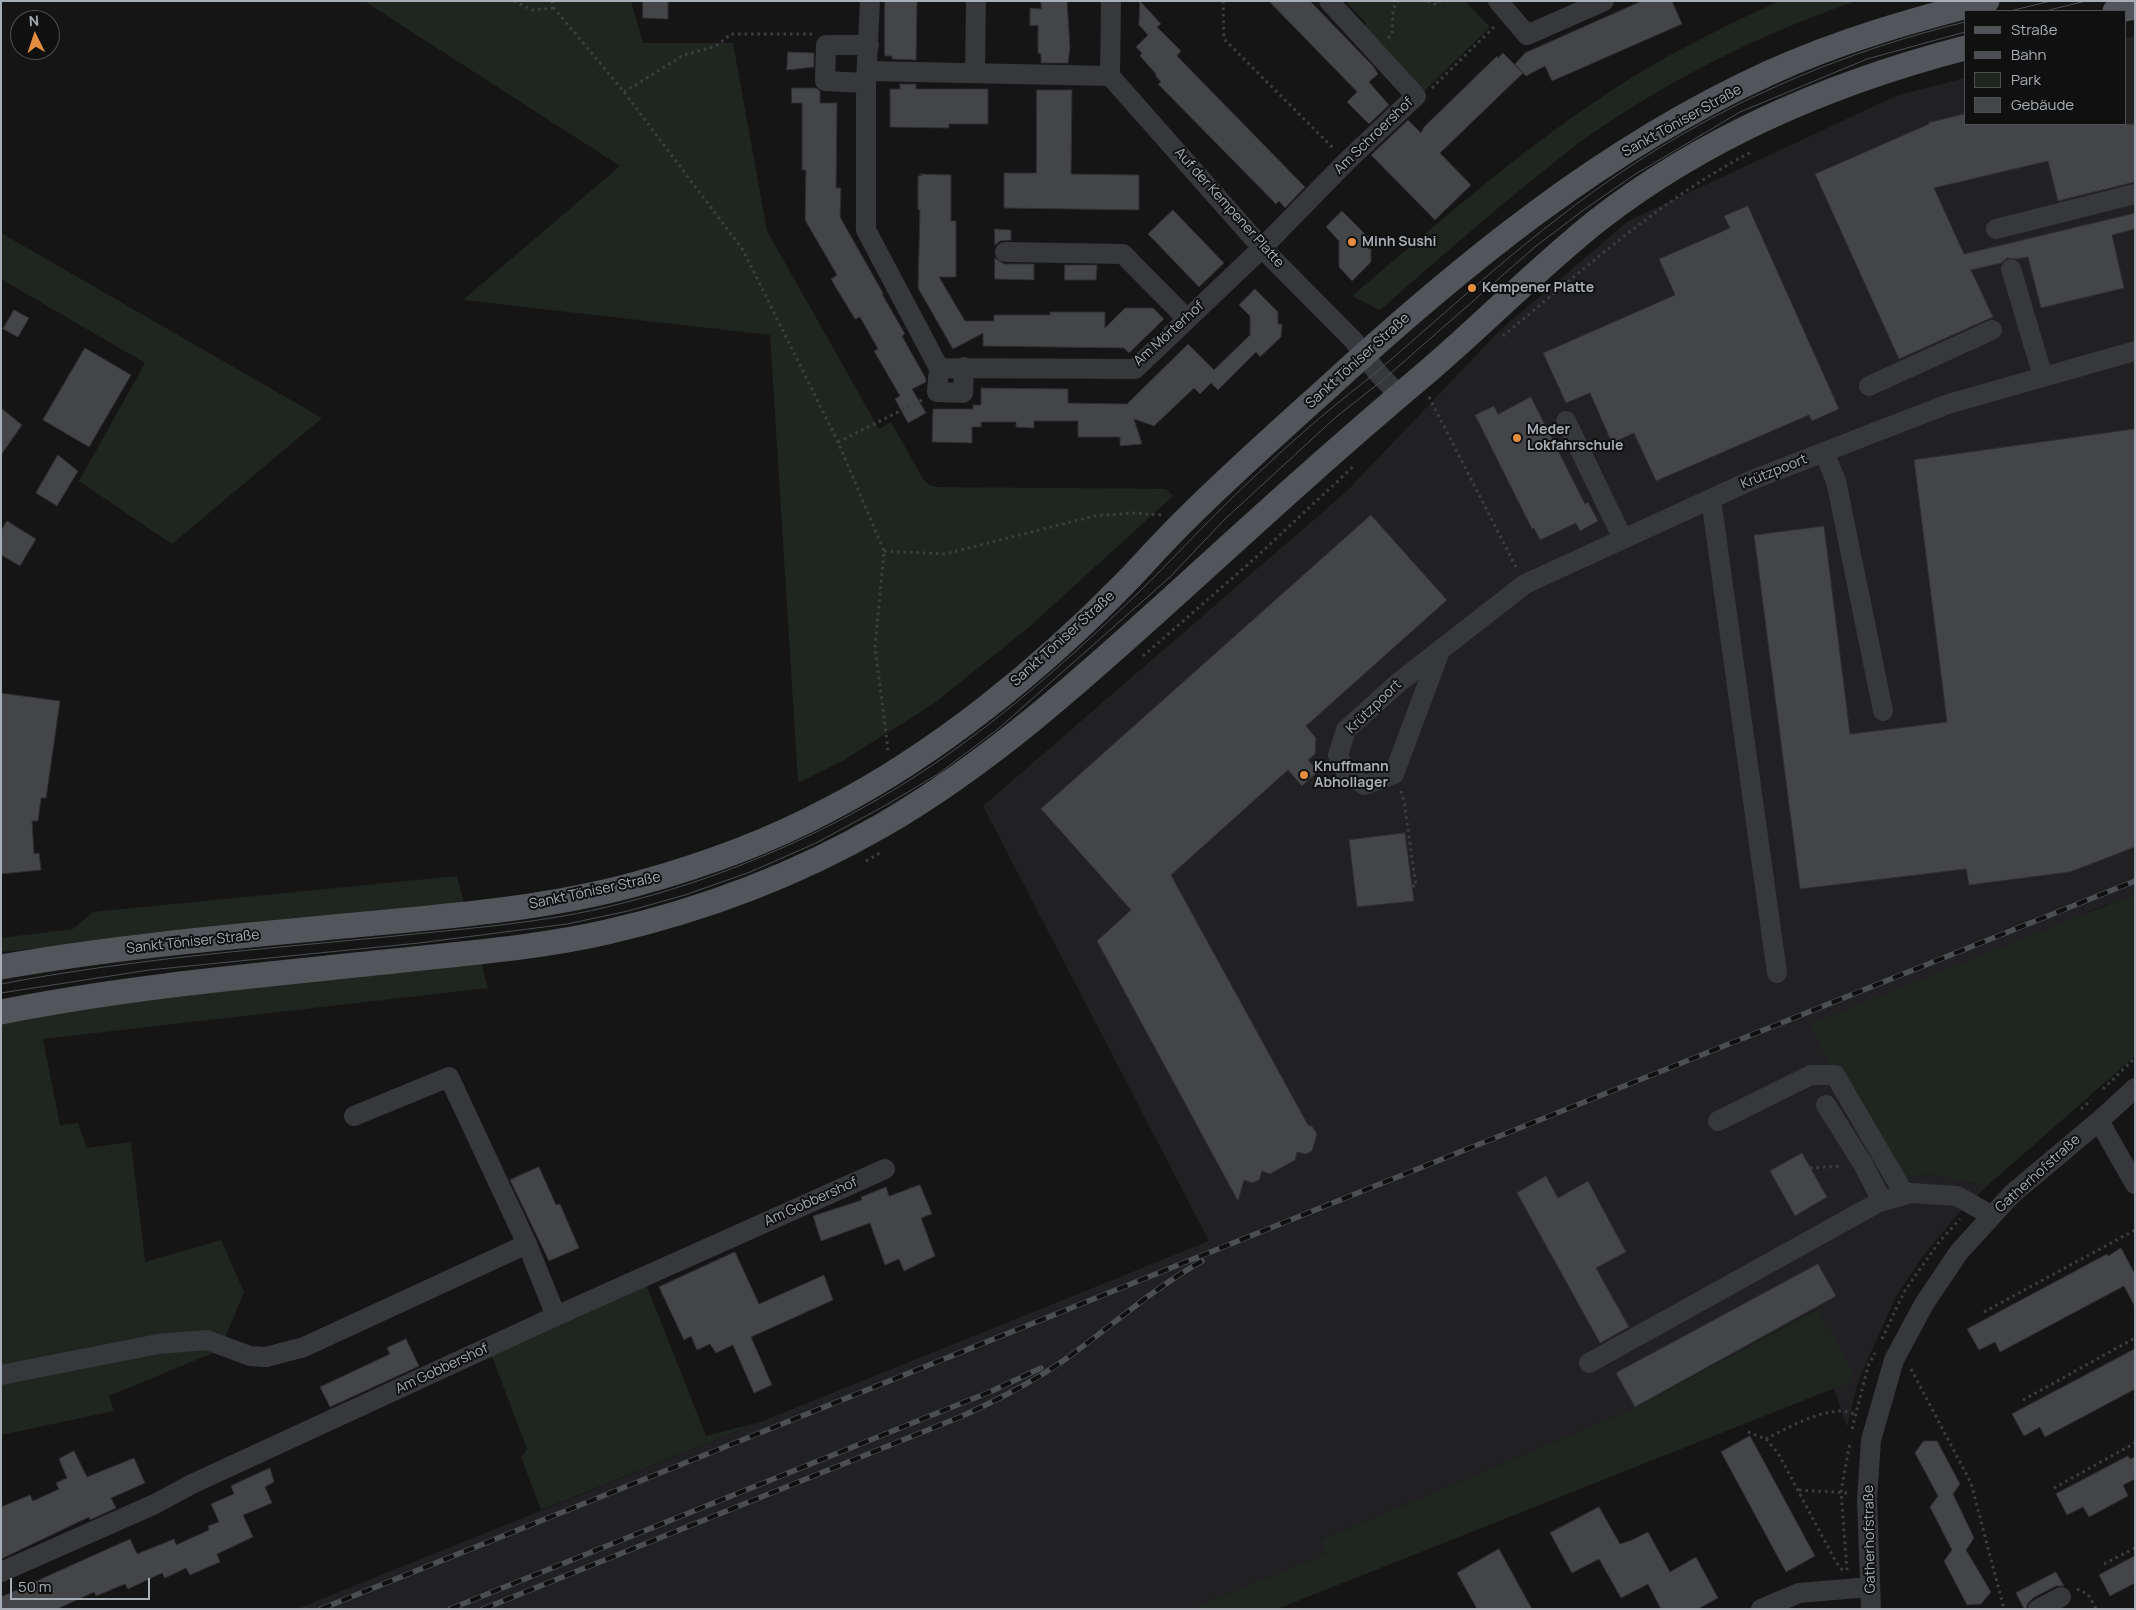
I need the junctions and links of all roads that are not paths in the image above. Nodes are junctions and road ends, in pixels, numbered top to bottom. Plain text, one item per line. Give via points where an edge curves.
1 (870, 1) edge
2 (976, 1) edge
3 (1111, 1) edge
4 (1329, 1) edge
5 (1604, 1) edge
6 (1987, 1) edge
7 (1503, 7) edge
8 (2135, 7) edge
9 (2120, 10) edge
10 (869, 45) junction
11 (1964, 48) edge
12 (975, 73) junction
13 (1110, 76) junction
14 (866, 77) junction
15 (2135, 194) edge
16 (1996, 229) dead end
17 (1262, 248) junction
18 (1005, 252) dead end
19 (2011, 269) dead end
20 (1186, 318) junction
21 (1992, 330) dead end
22 (2135, 351) edge
23 (1364, 354) junction
24 (964, 367) junction
25 (939, 368) junction
26 (2043, 377) junction
27 (1869, 386) dead end
28 (1410, 399) junction
29 (1566, 421) dead end
30 (1824, 452) junction
31 (1711, 499) junction
32 (1623, 539) junction
33 (1440, 651) junction
34 (1883, 710) dead end
35 (1, 967) edge
36 (1777, 973) dead end
37 (1, 1012) edge
38 (2135, 1088) edge
39 (1826, 1105) dead end
40 (354, 1116) dead end
41 (1718, 1121) dead end
42 (2099, 1121) junction
43 (885, 1169) dead end
44 (2135, 1184) edge
45 (1905, 1195) junction
46 (1882, 1201) junction
47 (1992, 1216) junction
48 (527, 1244) junction
49 (556, 1316) junction
50 (1590, 1363) dead end
51 (1, 1375) edge
52 (1, 1572) edge
53 (1870, 1587) junction
54 (2061, 1597) dead end
55 (1761, 1609) edge
56 (1871, 1609) edge
57 (2038, 1609) edge

1 - 10 street
2 - 12 street
3 - 13 street
4 - 17 street, Am Schroershof via 1416,96
5 - 7 street via 1527,36
6 - 23 main road, Sankt Töniser Straße via 1904,23 1772,71 1665,128 1539,208
8 - 9 main road
10 - 14 street
10 - 14 street via 826,44 825,81
11 - 28 main road via 1834,88 1738,133 1638,191 1596,222
12 - 13 street
12 - 14 street
13 - 17 street, Auf der Kempener Platte
14 - 25 street via 866,230
15 - 16 street
17 - 20 street, Am Mörterhof
17 - 23 street, Auf der Kempener Platte
18 - 20 street via 1123,254
19 - 26 street
20 - 24 street, Am Mörterhof via 1135,368
21 - 27 street
22 - 26 street, Krützpoort
23 - 28 street, Auf der Kempener Platte
23 - 35 main road, Sankt Töniser Straße via 1180,524 1124,584 1059,645 983,711 896,771 830,810 774,836 704,864 631,886 549,903 61,956
24 - 25 street, Am Mörterhof
24 - 25 street via 963,393 937,392
26 - 30 street, Krützpoort via 1948,404
28 - 37 main road via 1002,744 917,805 795,870 709,904 603,933 495,950 146,988
29 - 32 street
30 - 31 street, Krützpoort
30 - 34 street via 1836,481
31 - 32 street, Krützpoort
31 - 36 street
32 - 33 street, Krützpoort via 1525,584
33 - 33 street, Krützpoort via 1398,683 1346,730 1338,755 1346,773 1365,785 1394,774
38 - 42 street, Gatherhofstraße
39 - 46 street
40 - 48 street via 449,1077
41 - 45 street via 1811,1075 1835,1075
42 - 44 street
42 - 47 street, Gatherhofstraße via 2012,1194
43 - 49 street, Am Gobbershof
45 - 46 street
45 - 47 street via 1958,1196
46 - 50 street
47 - 53 street, Gatherhofstraße via 1959,1252 1924,1304 1894,1360 1871,1440 1867,1499
48 - 49 street
48 - 51 street via 304,1347 266,1357 250,1356 207,1340 158,1344
49 - 52 street, Am Gobbershof via 155,1504
53 - 55 street via 1799,1593
53 - 56 street, Gatherhofstraße
54 - 57 street

